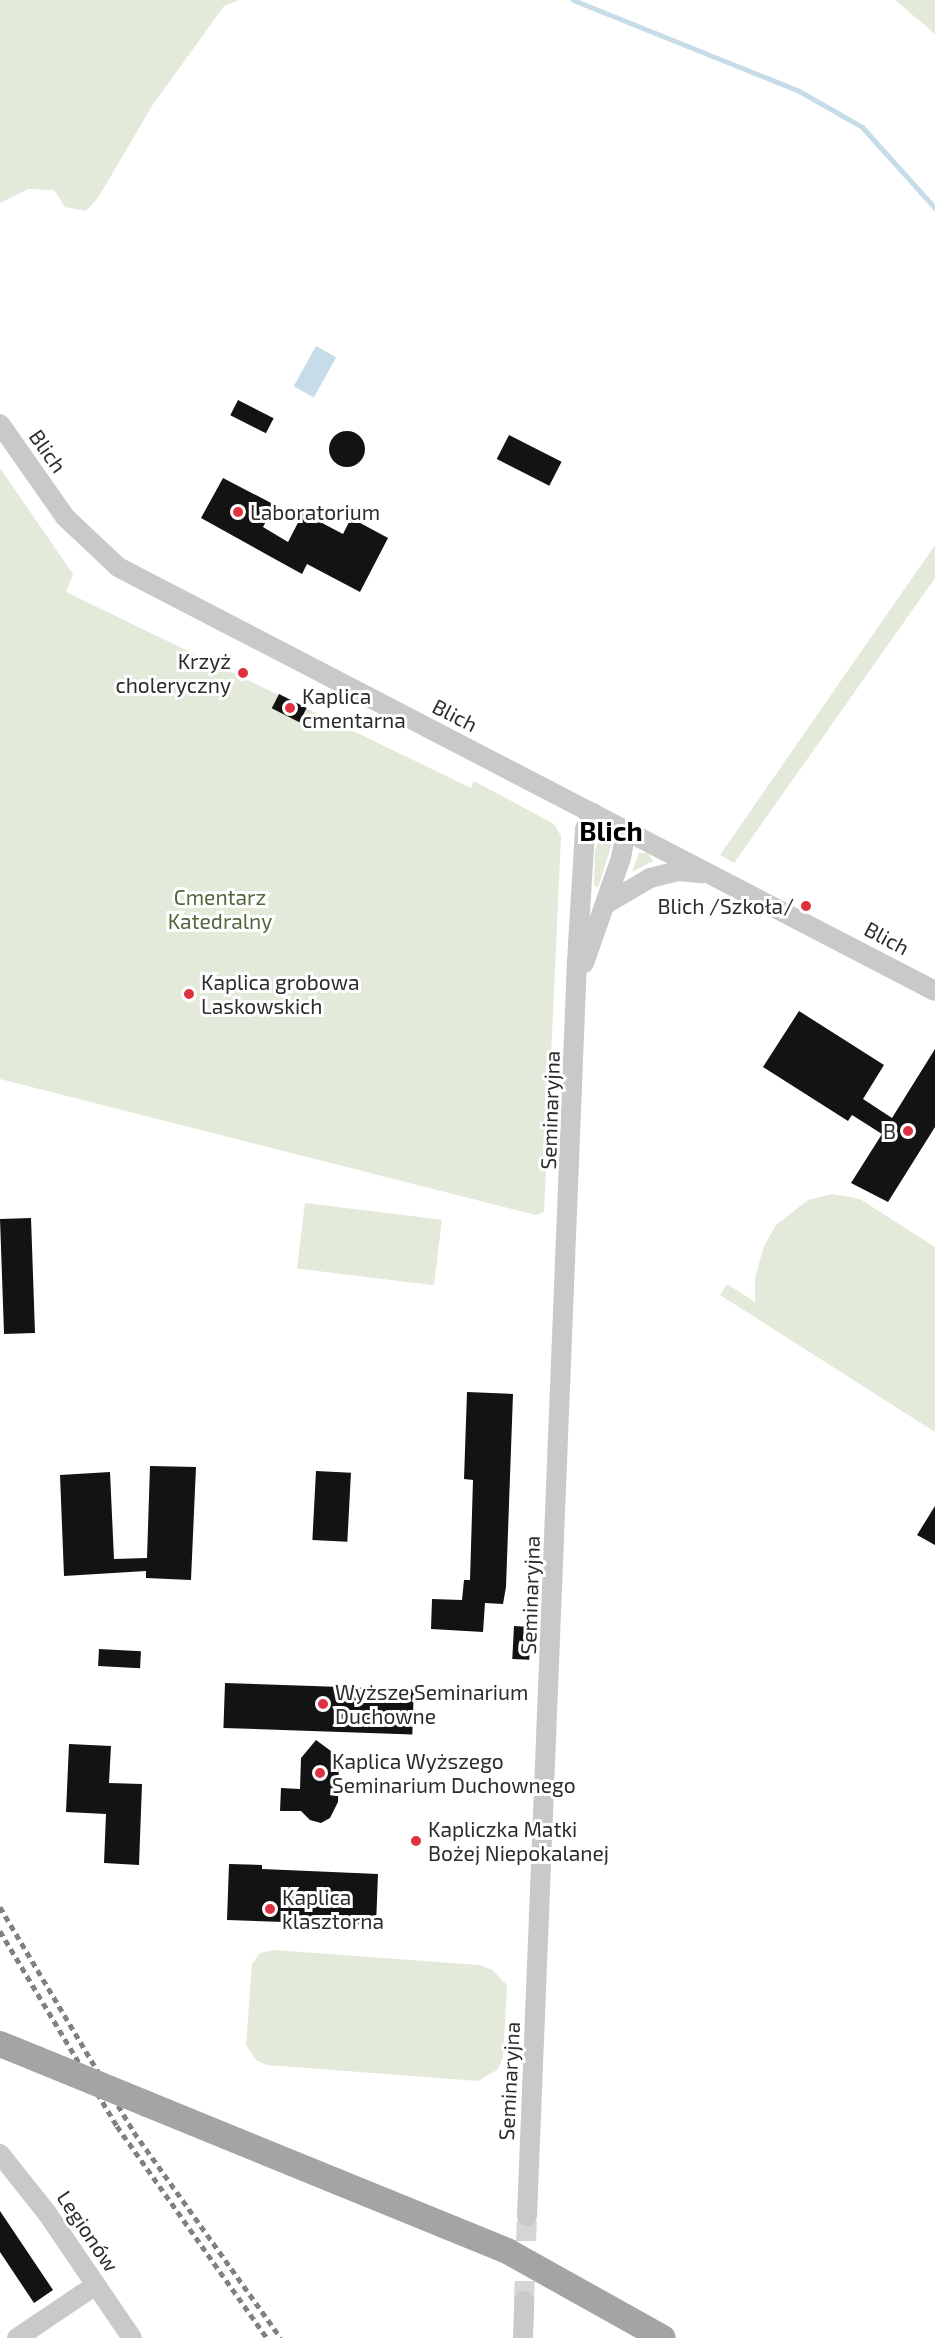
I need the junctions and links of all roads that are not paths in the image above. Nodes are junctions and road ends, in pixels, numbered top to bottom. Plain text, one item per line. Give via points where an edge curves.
1 (0, 424) edge
2 (593, 813) junction
3 (626, 830) junction
4 (711, 873) junction
5 (606, 904) junction
6 (579, 977) junction
7 (935, 991) edge
8 (0, 2044) edge
9 (0, 2154) edge
10 (527, 2216) tunnel mouth
11 (96, 2285) junction
12 (524, 2301) tunnel mouth
13 (17, 2338) edge
14 (132, 2338) edge
15 (522, 2338) edge
16 (663, 2338) edge

1 - 2 street, Blich via 65,517 118,567
2 - 3 street, Blich
2 - 6 street, Seminaryjna via 585,829
3 - 4 street, Blich
3 - 5 street, Seminaryjna
4 - 5 street via 678,871 650,878
4 - 7 street, Blich
5 - 6 street, Seminaryjna
6 - 10 street, Seminaryjna
8 - 16 main road, bridge via 509,2252
9 - 11 street, Legionów via 47,2213
11 - 13 street
11 - 14 street, Legionów
12 - 15 street

